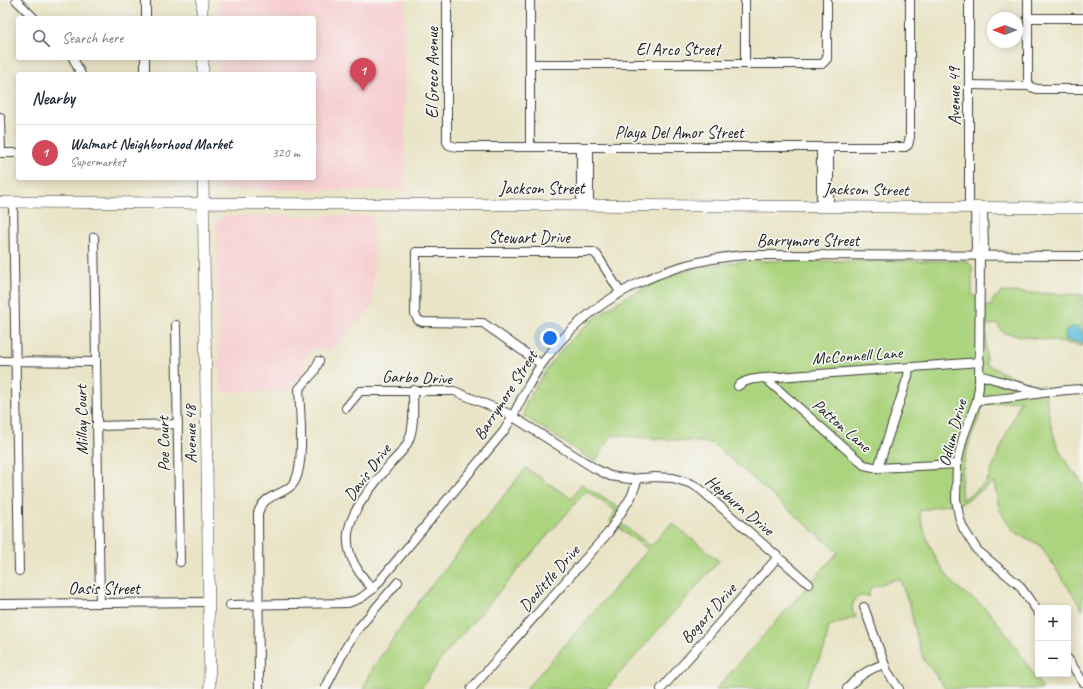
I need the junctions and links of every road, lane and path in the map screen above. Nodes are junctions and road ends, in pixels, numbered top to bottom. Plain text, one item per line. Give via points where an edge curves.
1 (16, 0) edge
2 (146, 0) edge
3 (202, 0) edge
4 (447, 0) edge
5 (530, 0) edge
6 (745, 0) edge
7 (827, 0) edge
8 (910, 0) edge
9 (969, 0) edge
10 (1028, 0) edge
11 (32, 16) edge
12 (146, 16) edge
13 (202, 16) edge
14 (1028, 18) junction
15 (1083, 18) edge
16 (74, 60) edge
17 (145, 60) edge
18 (202, 60) edge
19 (530, 64) junction
20 (745, 64) junction
21 (80, 72) edge
22 (145, 72) edge
23 (202, 72) edge
24 (969, 85) junction
25 (1028, 86) junction
26 (1083, 89) edge
27 (0, 117) edge
28 (449, 145) joint
29 (530, 147) junction
30 (585, 147) junction
31 (825, 147) junction
32 (0, 153) edge
33 (16, 153) edge
34 (203, 180) edge
35 (0, 202) edge
36 (13, 202) junction
37 (203, 204) junction
38 (585, 205) junction
39 (825, 205) junction
40 (976, 208) junction
41 (1083, 208) edge
42 (94, 237) dead end
43 (980, 255) junction
44 (1083, 256) edge
45 (620, 292) junction
46 (176, 325) dead end
47 (15, 360) junction
48 (0, 361) edge
49 (319, 361) dead end
50 (94, 362) junction
51 (980, 362) junction
52 (541, 364) junction
53 (909, 367) junction
54 (979, 375) junction
55 (765, 378) junction
56 (738, 386) dead end
57 (1083, 389) edge
58 (413, 390) junction
59 (1040, 392) junction
60 (977, 400) junction
61 (346, 408) dead end
62 (513, 416) junction
63 (178, 424) junction
64 (96, 426) junction
65 (957, 464) junction
66 (878, 468) junction
67 (638, 479) junction
68 (778, 557) junction
69 (180, 562) dead end
70 (19, 571) dead end
71 (398, 582) dead end
72 (809, 584) dead end
73 (373, 589) junction
74 (100, 602) junction
75 (209, 602) junction
76 (0, 604) edge
77 (230, 605) dead end
78 (257, 605) junction
79 (864, 607) dead end
80 (1035, 608) edge
81 (884, 664) junction
82 (1071, 664) edge
83 (1083, 682) edge
84 (210, 689) edge
85 (259, 689) edge
86 (325, 689) edge
87 (471, 689) edge
88 (661, 689) edge
89 (846, 689) edge
90 (899, 689) edge

1 - 11 street
2 - 12 street
3 - 13 main road
4 - 28 street, El Greco Avenue
5 - 19 street
6 - 20 street
7 - 20 street, El Arco Street via 825,62
8 - 31 street, Playa Del Amor Street via 908,145
9 - 24 street, Avenue 49
10 - 14 street
14 - 15 street
14 - 25 street
16 - 21 street
17 - 22 street
18 - 23 main road
19 - 20 street, El Arco Street
19 - 29 street
24 - 25 street
24 - 40 street, Avenue 49 via 969,192
25 - 26 street via 1037,89
27 - 32 street
28 - 29 street, Playa Del Amor Street
29 - 30 street, Playa Del Amor Street
30 - 31 street, Playa Del Amor Street
30 - 38 street
31 - 39 street
32 - 33 street
34 - 37 main road, Avenue 48
35 - 36 main road, Jackson Street
36 - 37 main road, Jackson Street
36 - 47 street
37 - 38 main road, Jackson Street
37 - 75 main road, Avenue 48
38 - 39 main road, Jackson Street
39 - 40 main road, Jackson Street
40 - 41 main road, Jackson Street
40 - 43 street, Odlum Drive via 984,249
42 - 50 street, Millay Court
43 - 44 street, Barrymore Street
43 - 45 street, Barrymore Street via 724,256 676,267
43 - 51 street, Odlum Drive
45 - 52 street, Barrymore Street via 585,316
45 - 52 street, Stewart Drive via 593,252 416,252 415,314 418,320 483,323
46 - 63 street, Poe Court
47 - 48 street
47 - 50 street
47 - 70 street
49 - 78 street via 314,372 300,389 301,464 297,479 286,490 268,498 258,513
50 - 64 street, Millay Court
51 - 53 street, McConnell Lane
51 - 54 street, Odlum Drive
52 - 62 street, Barrymore Street via 524,390
53 - 55 street, McConnell Lane
53 - 66 street
54 - 59 street
54 - 60 street, Odlum Drive
55 - 56 street, McConnell Lane via 752,379
55 - 66 street, Patton Lane via 864,465
57 - 59 street
58 - 61 street, Garbo Drive via 360,391
58 - 62 street, Garbo Drive via 454,391
58 - 73 street, Davis Drive via 413,421 408,442 357,506 348,533 352,562
59 - 60 street via 1010,399
60 - 65 street, Odlum Drive via 963,438
62 - 67 street, Hepburn Drive via 602,472 619,478
62 - 73 street, Barrymore Street
63 - 64 street
63 - 69 street, Poe Court
64 - 74 street, Millay Court
65 - 66 street, Patton Lane
65 - 80 street, Odlum Drive via 956,499 959,516 969,539 984,557 1020,585
67 - 68 street, Hepburn Drive via 664,477 692,484
67 - 87 street, Doolittle Drive via 631,497 608,533
68 - 72 street, Hepburn Drive
68 - 88 street, Bogart Drive
71 - 86 street via 356,631
73 - 78 street, Barrymore Street via 348,603
74 - 75 street, Oasis Street
74 - 76 street, Oasis Street
75 - 84 main road, Avenue 48
77 - 78 street, Barrymore Street
78 - 85 street
79 - 81 street
81 - 89 street via 861,675
81 - 90 street
82 - 83 street

